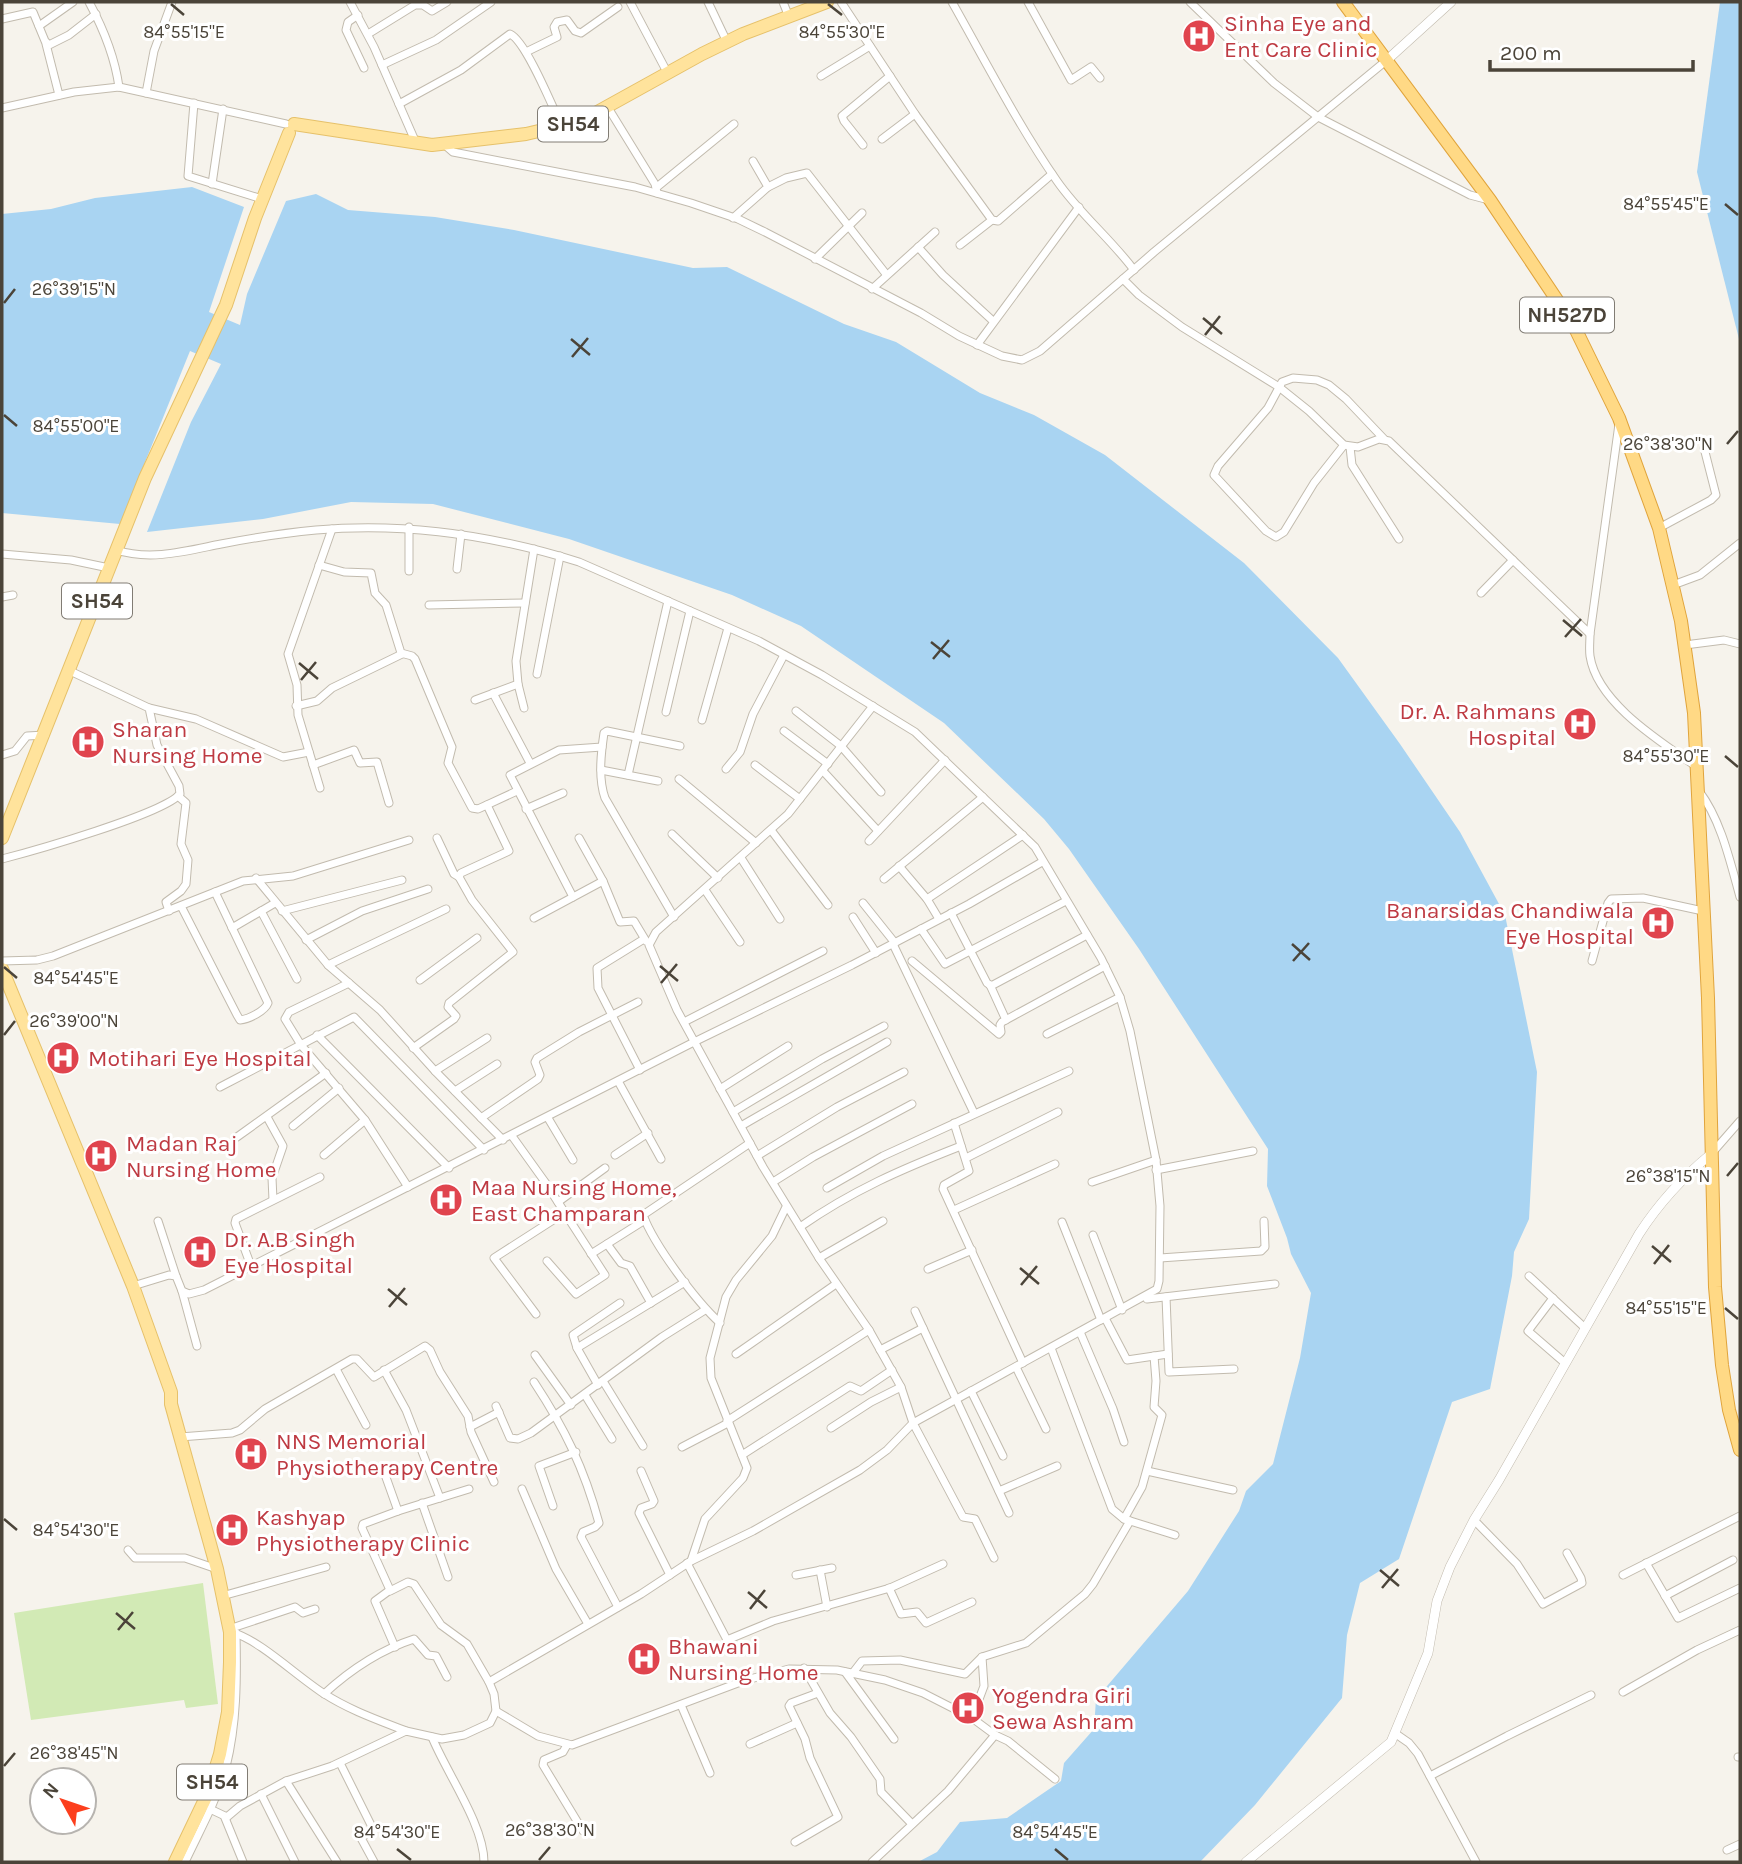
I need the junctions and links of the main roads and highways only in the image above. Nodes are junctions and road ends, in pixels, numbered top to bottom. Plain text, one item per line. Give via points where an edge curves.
1 (827, 2) edge
2 (1343, 2) edge
3 (2, 838) edge
4 (2, 972) edge
5 (171, 1404) junction
6 (1740, 1450) edge
7 (174, 1862) edge

1 - 3 main road, SH54 via 727,42 562,127 444,144 290,127 226,305 145,478
2 - 6 highway, NH527D via 1490,201 1573,324 1619,418 1659,528 1691,678 1720,1347
4 - 5 main road, SH54
4 - 5 main road, SH54 via 133,1286 171,1392
5 - 7 main road, SH54 via 232,1631 225,1729 214,1776

